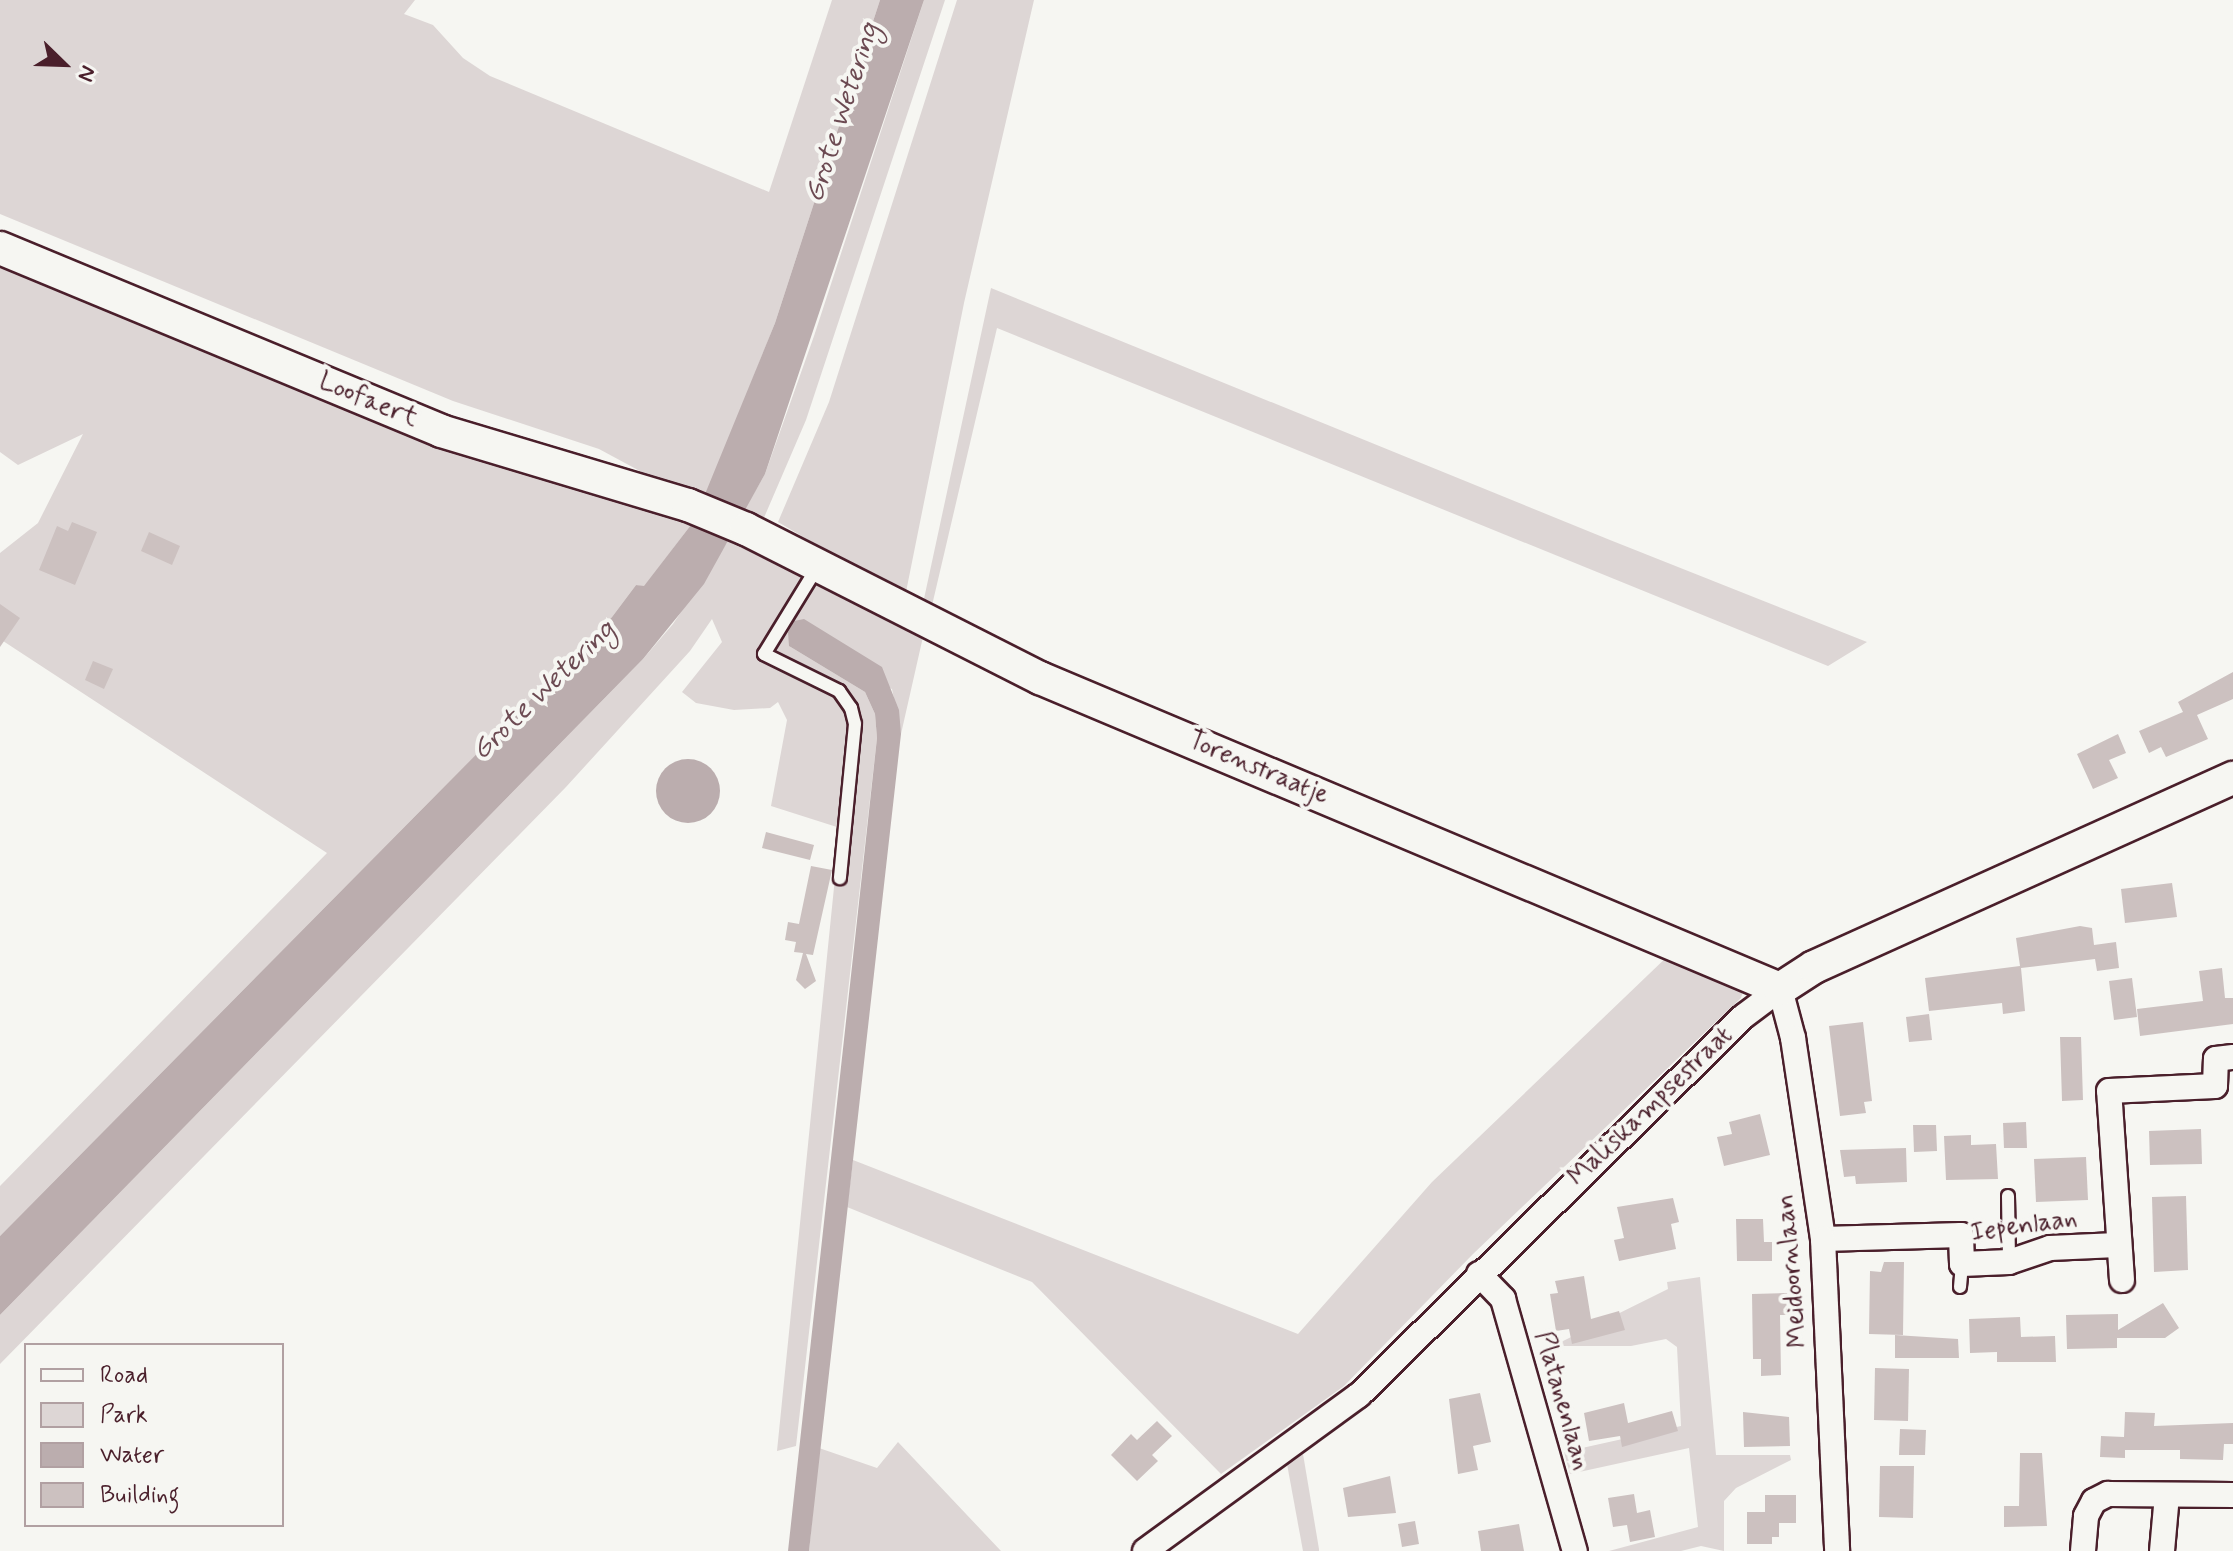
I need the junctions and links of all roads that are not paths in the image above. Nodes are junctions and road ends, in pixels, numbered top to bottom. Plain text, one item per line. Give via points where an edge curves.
1 (0, 248) edge
2 (746, 529) joint
3 (820, 564) junction
4 (2233, 778) edge
5 (840, 878) dead end
6 (1780, 989) junction
7 (2233, 1057) edge
8 (2008, 1196) dead end
9 (1823, 1239) junction
10 (2117, 1245) junction
11 (2009, 1262) junction
12 (1479, 1274) junction
13 (2122, 1280) dead end
14 (2167, 1495) junction
15 (2233, 1495) edge
16 (1145, 1551) edge
17 (1575, 1551) edge
18 (1837, 1551) edge
19 (2083, 1551) edge
20 (2162, 1551) edge

1 - 2 street, Loofaert via 441,431 688,505
2 - 3 street, Torenstraatje
3 - 5 lane via 764,654 839,691 851,708 855,724
3 - 6 street, Torenstraatje via 1040,678
4 - 6 street, Maliskampsestraat via 1814,967
6 - 9 street, Meidoornlaan via 1793,1038
6 - 12 street, Maliskampsestraat via 1744,1016
7 - 10 street, Iepenlaan via 2216,1059 2215,1086 2109,1091
8 - 11 lane
9 - 11 street, Iepenlaan via 1961,1235 1961,1275
9 - 18 street, Meidoornlaan
10 - 11 street, Iepenlaan via 2050,1248
10 - 13 street, Iepenlaan
12 - 16 street, Maliskampsestraat via 1348,1404
12 - 17 street, Platanenlaan via 1503,1299
14 - 15 street
14 - 19 street via 2108,1494 2094,1501 2086,1516
14 - 20 street

